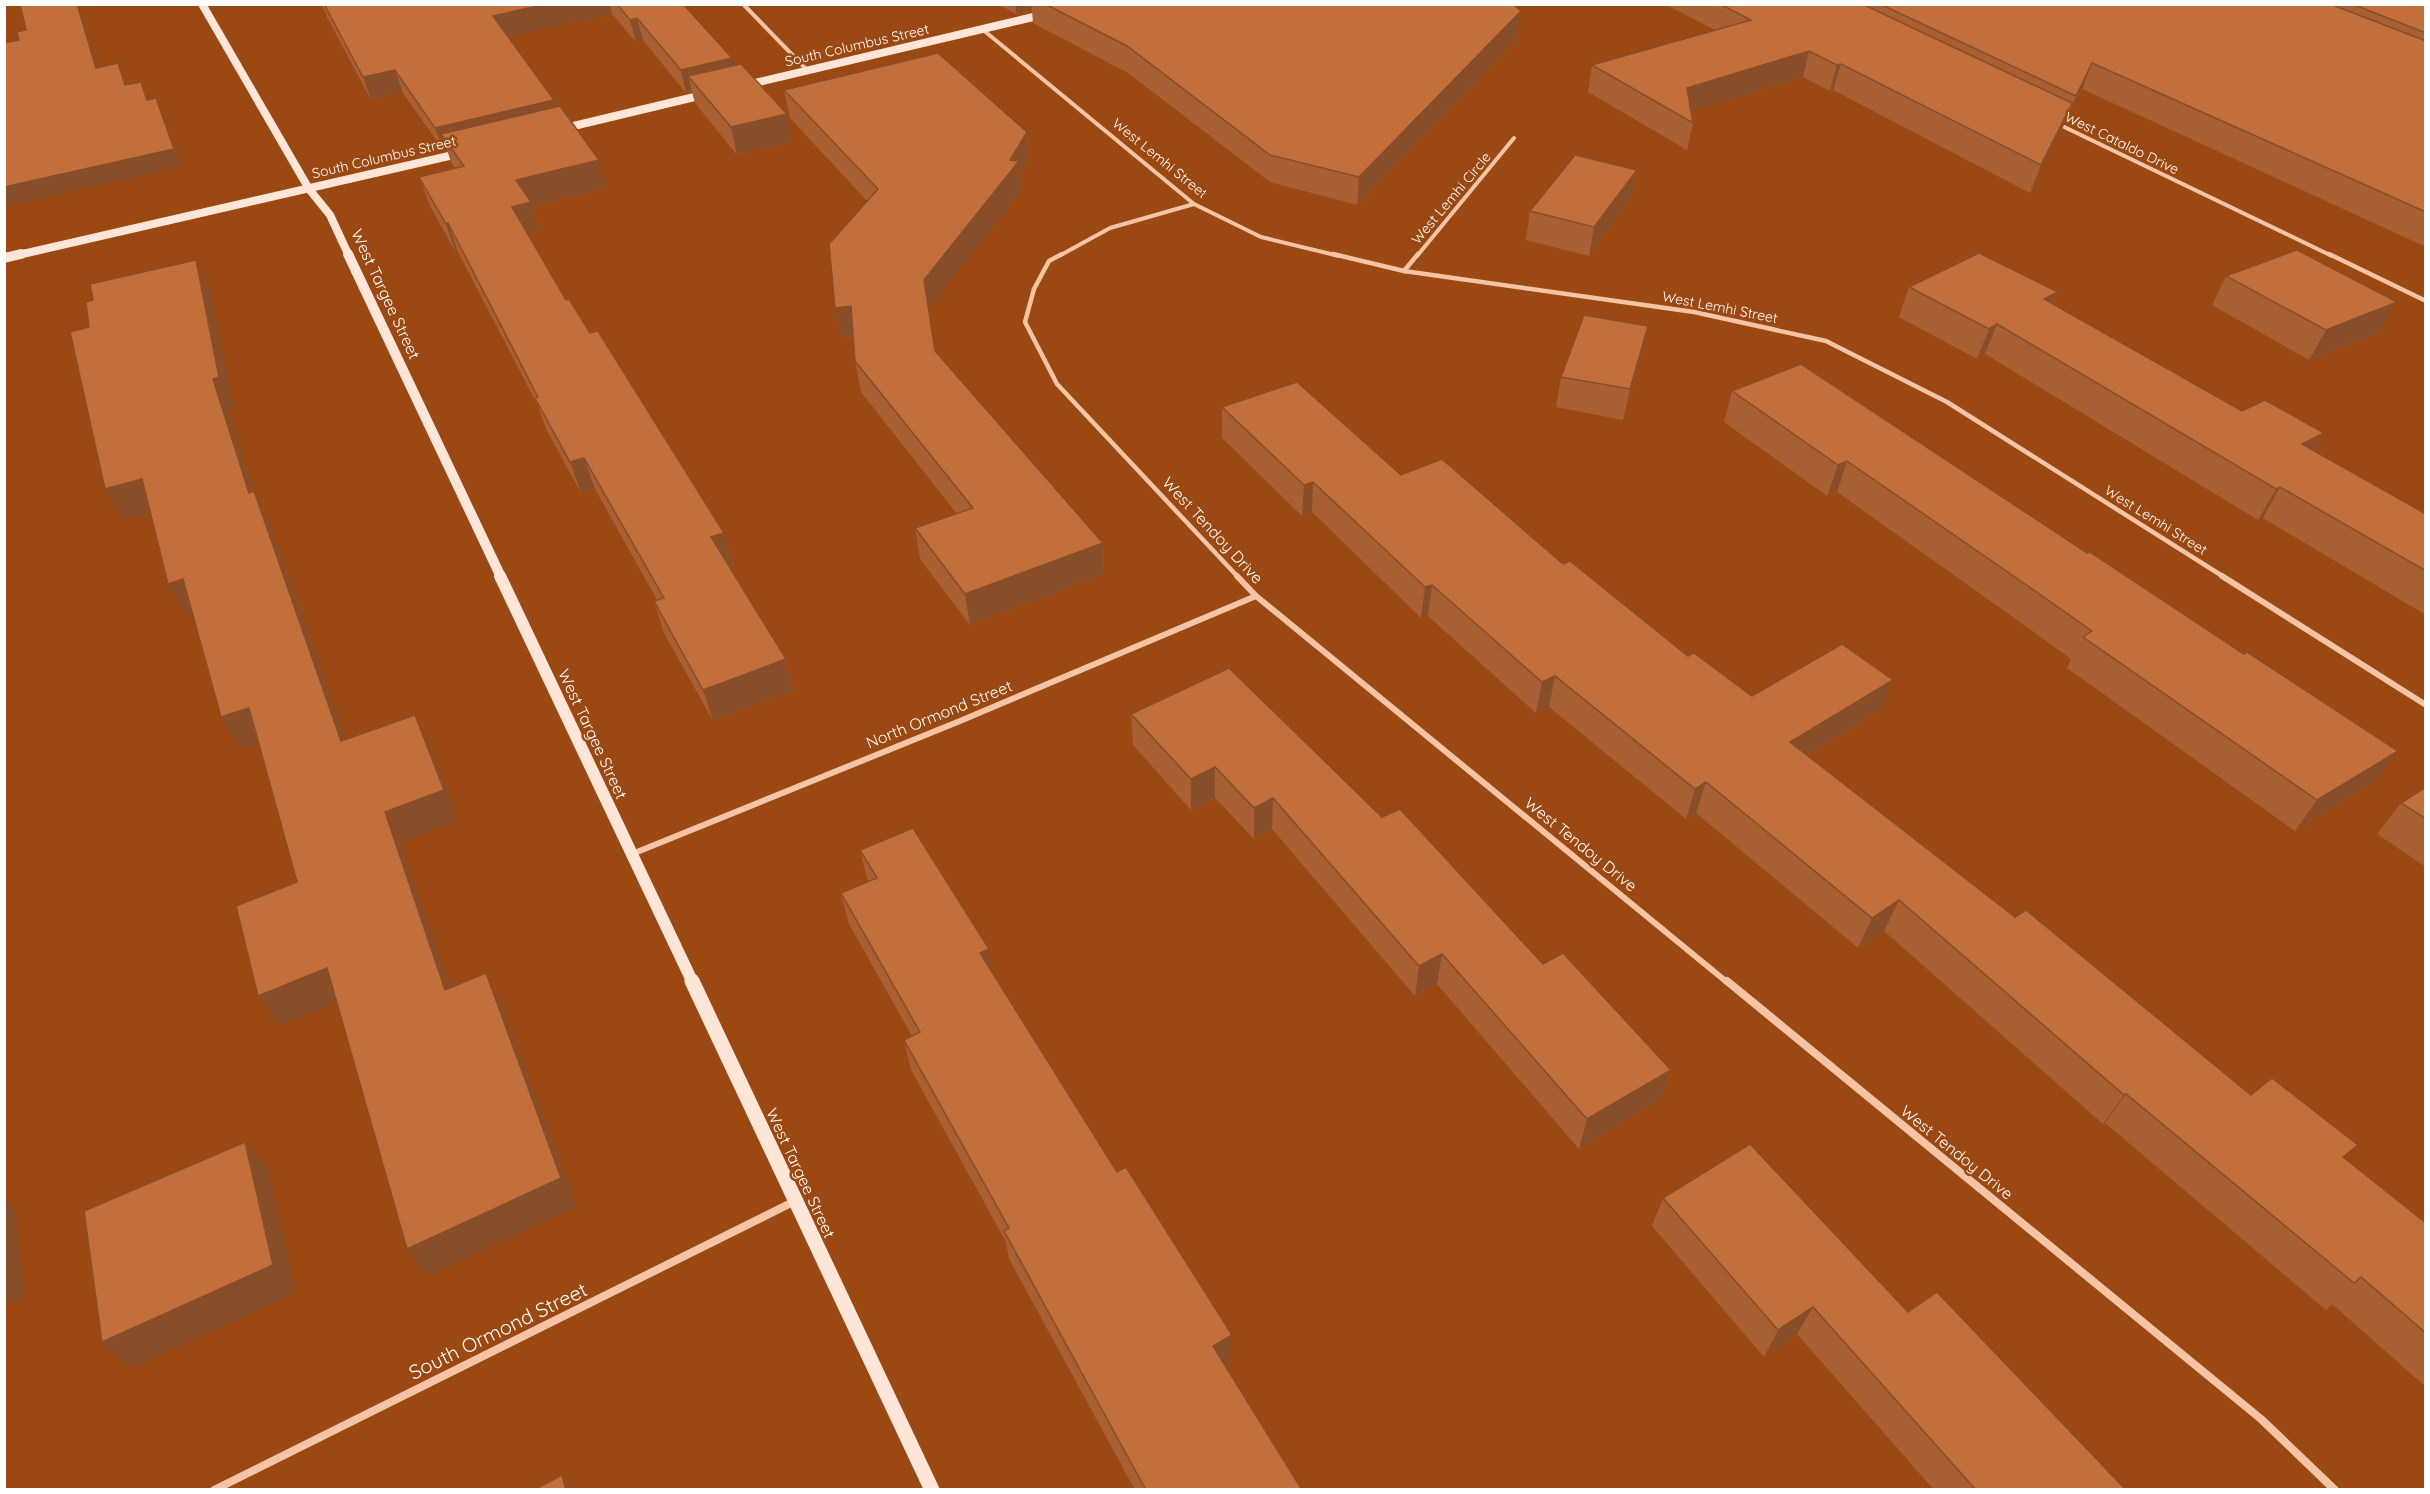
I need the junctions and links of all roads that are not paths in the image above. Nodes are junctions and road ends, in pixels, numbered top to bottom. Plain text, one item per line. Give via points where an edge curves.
1 (202, 4) edge
2 (743, 4) edge
3 (1051, 13) dead end
4 (982, 29) junction
5 (807, 70) junction
6 (728, 90) edge
7 (716, 92) edge
8 (2048, 119) edge
9 (556, 130) edge
10 (1514, 138) dead end
11 (476, 149) edge
12 (309, 189) junction
13 (1194, 204) junction
14 (4, 258) edge
15 (1404, 271) junction
16 (2426, 301) edge
17 (1256, 596) junction
18 (2426, 705) edge
19 (632, 854) junction
20 (796, 1201) junction
21 (214, 1490) edge
22 (932, 1490) edge
23 (2335, 1490) edge

1 - 12 street, West Targee Street
2 - 5 street
3 - 4 street, South Columbus Street
4 - 5 street, South Columbus Street
4 - 13 street, West Lemhi Street
5 - 6 street, South Columbus Street
7 - 9 street
8 - 16 street, West Cataldo Drive
10 - 15 street, West Lemhi Circle
11 - 12 street, South Columbus Street
12 - 14 street, South Columbus Street
12 - 19 street, West Targee Street via 330,215
13 - 15 street, West Lemhi Street via 1261,237
13 - 17 street, West Tendoy Drive via 1110,228 1048,261 1034,289 1026,322 1057,384
15 - 18 street, West Lemhi Street via 1694,312 1826,341 1947,402
17 - 19 street, North Ormond Street
17 - 23 street, West Tendoy Drive via 2261,1419
19 - 20 street, West Targee Street
20 - 21 street, South Ormond Street
20 - 22 street, West Targee Street

